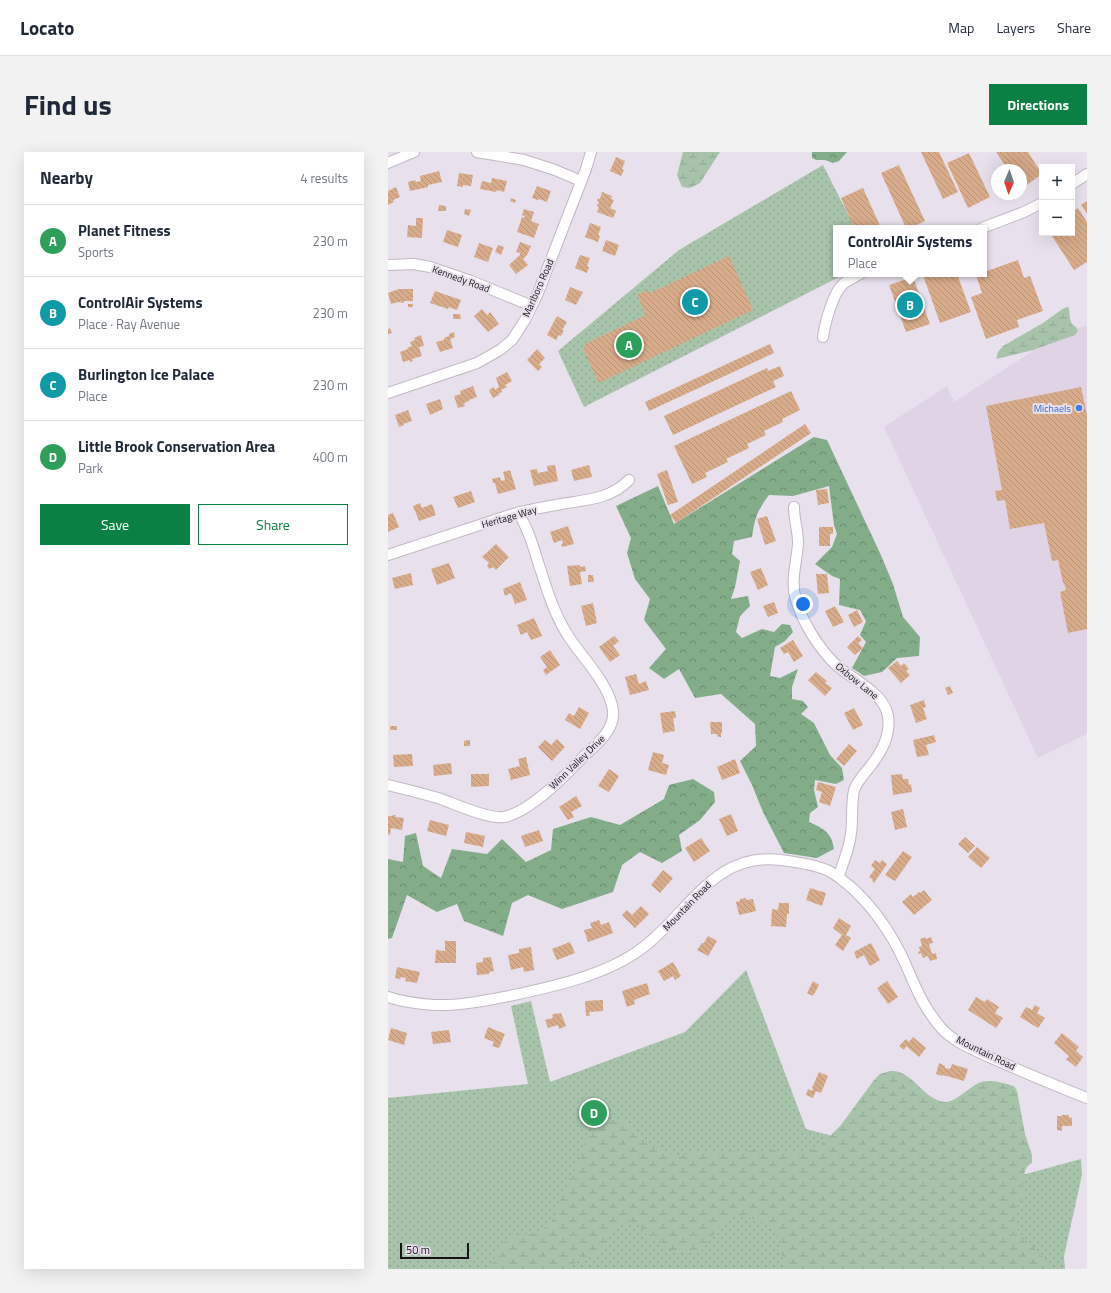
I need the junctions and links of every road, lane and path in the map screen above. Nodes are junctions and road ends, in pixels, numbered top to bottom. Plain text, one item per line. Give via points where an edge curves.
1 (414, 152) edge
2 (477, 152) edge
3 (592, 152) edge
4 (388, 163) edge
5 (1087, 174) edge
6 (581, 181) junction
7 (1075, 182) edge
8 (1039, 204) edge
9 (987, 226) edge
10 (388, 265) edge
11 (855, 277) edge
12 (532, 306) junction
13 (823, 337) dead end
14 (388, 393) edge
15 (629, 480) dead end
16 (794, 507) dead end
17 (519, 512) junction
18 (388, 555) edge
19 (388, 785) edge
20 (838, 876) junction
21 (388, 997) edge
22 (1087, 1098) edge

1 - 4 street
2 - 6 street via 524,160
3 - 6 street, Marlboro Road
5 - 7 street
6 - 12 street, Marlboro Road
8 - 9 street
10 - 12 street, Kennedy Road via 414,264 430,267
11 - 13 street via 842,285 831,304
12 - 14 street, Marlboro Road via 512,340 500,350 454,371
15 - 17 street, Heritage Way via 614,491 594,499
16 - 20 street, Oxbow Lane via 798,544 794,590 806,623 831,659 877,696 888,716 884,746 860,778 854,791 852,833
17 - 18 street, Heritage Way
17 - 19 street, Winn Valley Drive via 562,626 611,700 613,719 607,733 536,801 504,817 489,816
20 - 21 street, Mountain Road via 826,869 780,860 763,859 745,863 716,876 640,950 622,962 586,976 480,1002 434,1005
20 - 22 street, Mountain Road via 881,919 898,948 921,1000 943,1030 964,1045 1008,1066

